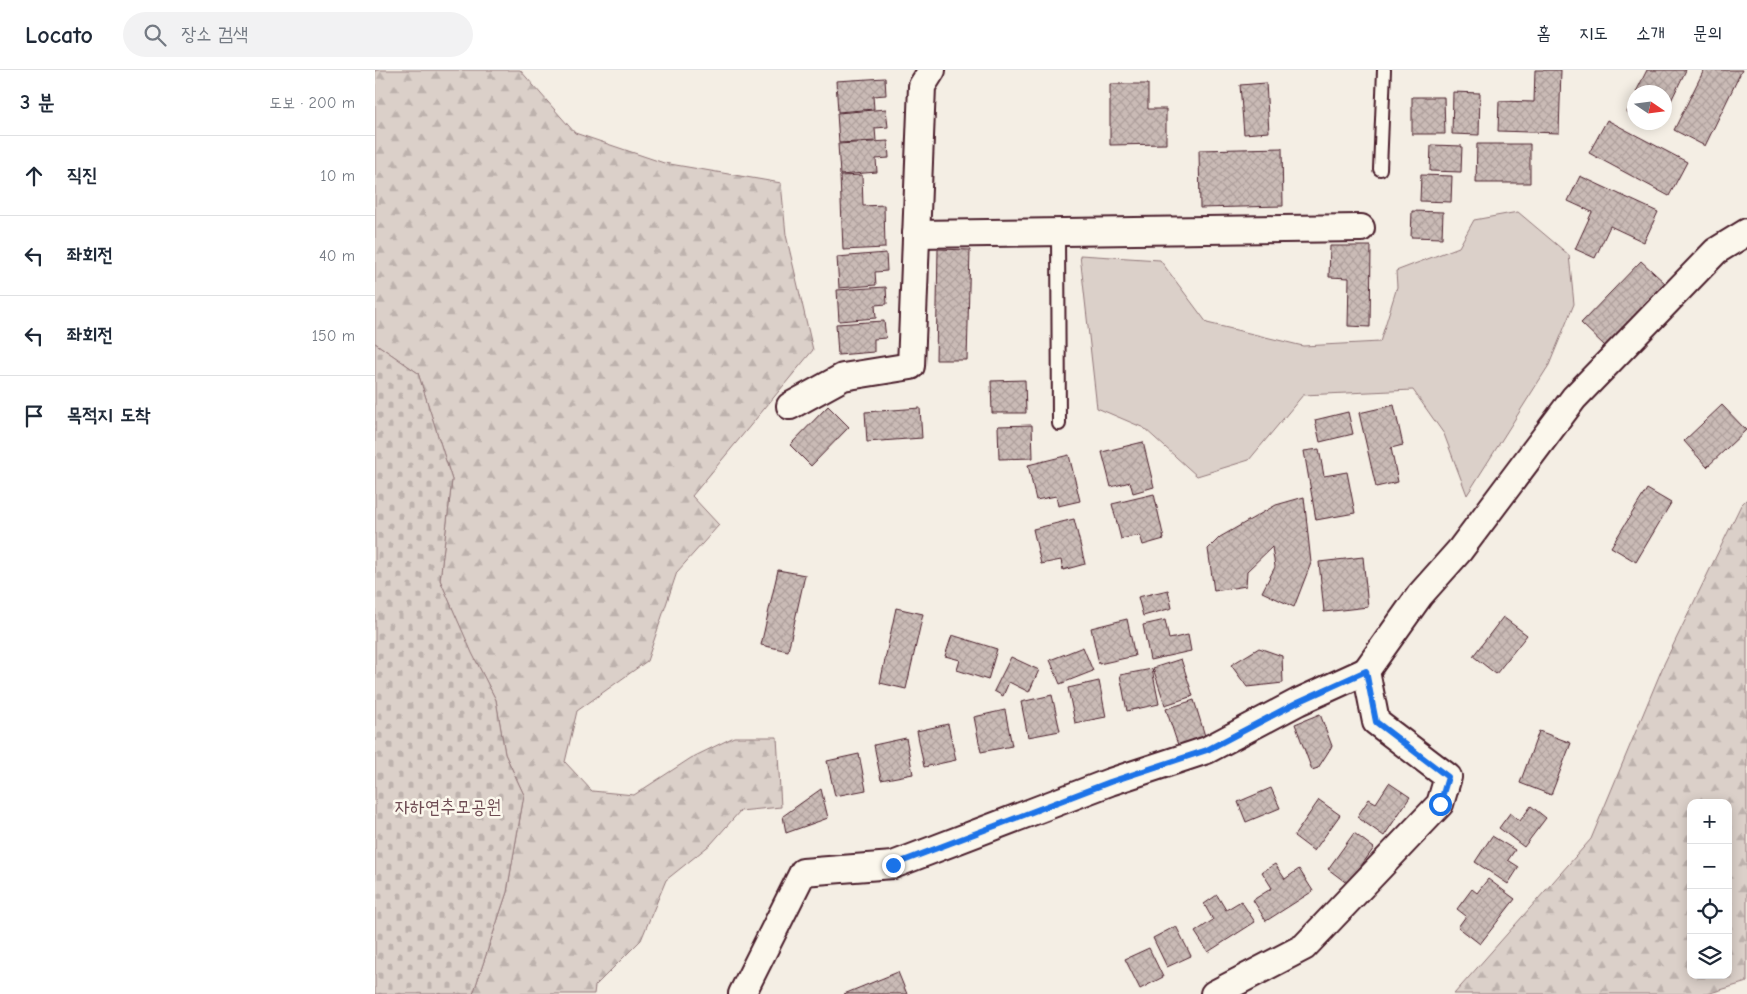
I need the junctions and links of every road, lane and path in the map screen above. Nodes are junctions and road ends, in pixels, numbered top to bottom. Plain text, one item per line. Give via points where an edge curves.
1 (932, 70) edge
2 (1384, 70) edge
3 (1380, 169) dead end
4 (1361, 228) dead end
5 (1058, 232) junction
6 (1747, 232) edge
7 (916, 234) junction
8 (790, 406) dead end
9 (1059, 424) dead end
10 (1366, 671) junction
11 (743, 994) edge
12 (1214, 994) edge

1 - 7 street via 922,86
2 - 3 lane
4 - 5 street
5 - 7 street
5 - 9 lane
6 - 10 street via 1716,251 1573,398 1460,550 1420,594
7 - 8 street via 911,366 843,377
10 - 11 street via 1207,750 1110,782 893,865 803,872
10 - 12 street via 1376,722 1448,777 1440,804 1305,947

